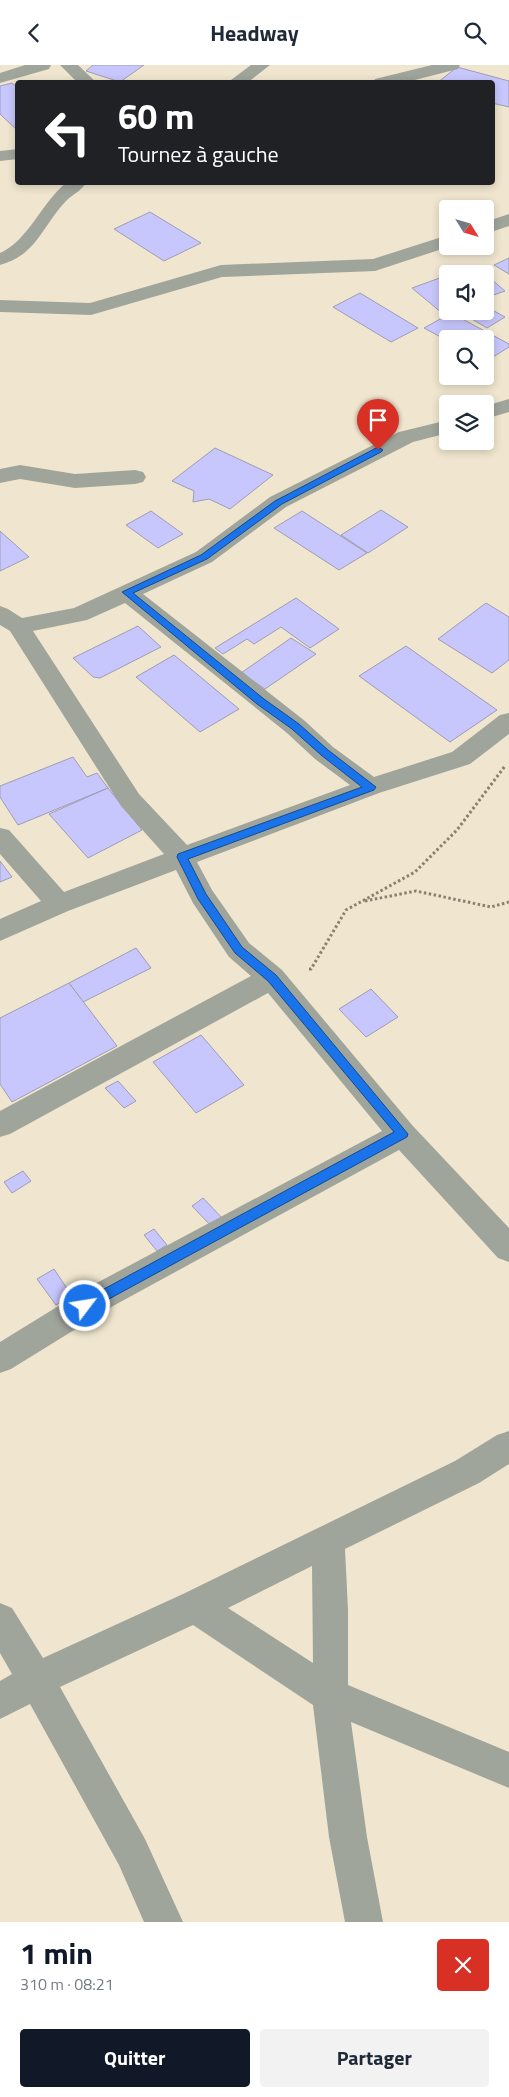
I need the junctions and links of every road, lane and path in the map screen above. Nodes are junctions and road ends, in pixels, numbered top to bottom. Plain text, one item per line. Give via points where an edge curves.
1 (44, 65) edge
2 (68, 65) edge
3 (262, 65) edge
4 (452, 65) edge
5 (405, 70) edge
6 (0, 78) edge
7 (86, 80) edge
8 (239, 80) edge
9 (387, 80) edge
10 (15, 154) edge
11 (0, 156) edge
12 (75, 185) edge
13 (509, 219) edge
14 (494, 225) edge
15 (439, 244) edge
16 (0, 259) edge
17 (0, 306) edge
18 (509, 405) edge
19 (494, 410) edge
20 (439, 428) edge
21 (0, 476) edge
22 (135, 477) dead end
23 (126, 592) junction
24 (9, 620) edge
25 (509, 721) edge
26 (509, 759) edge
27 (370, 787) junction
28 (0, 837) edge
29 (182, 857) junction
30 (362, 902) junction
31 (509, 902) edge
32 (59, 904) junction
33 (0, 931) edge
34 (272, 978) junction
35 (0, 1125) edge
36 (402, 1134) junction
37 (509, 1249) edge
38 (0, 1359) edge
39 (509, 1446) edge
40 (328, 1540) junction
41 (195, 1606) junction
42 (0, 1620) edge
43 (36, 1680) junction
44 (330, 1695) junction
45 (0, 1701) edge
46 (509, 1771) edge
47 (164, 1922) edge
48 (364, 1922) edge

1 - 6 street
2 - 7 street
3 - 8 street
4 - 5 street
5 - 9 street
10 - 11 street
12 - 16 street via 59,198 21,247
13 - 14 street
15 - 17 street via 375,265 221,271 91,309
18 - 19 street
20 - 23 street via 406,437 378,450 278,503 204,557
21 - 22 street via 20,472 75,481
23 - 24 street via 79,615
23 - 27 street
24 - 29 street via 130,800
25 - 27 street via 461,758
26 - 30 path via 457,829 415,872
27 - 29 street
28 - 32 street
29 - 32 street
29 - 34 street via 202,896 238,950
30 - 31 path via 416,891 491,907
30 - 34 path via 346,910 311,969
32 - 33 street
34 - 35 street
34 - 36 street
36 - 37 street
36 - 38 street via 102,1296
39 - 40 street via 467,1472
40 - 41 street
40 - 44 street
41 - 43 street
41 - 44 street
42 - 43 street
43 - 45 street
43 - 47 street via 132,1852
44 - 46 street
44 - 48 street via 348,1837

